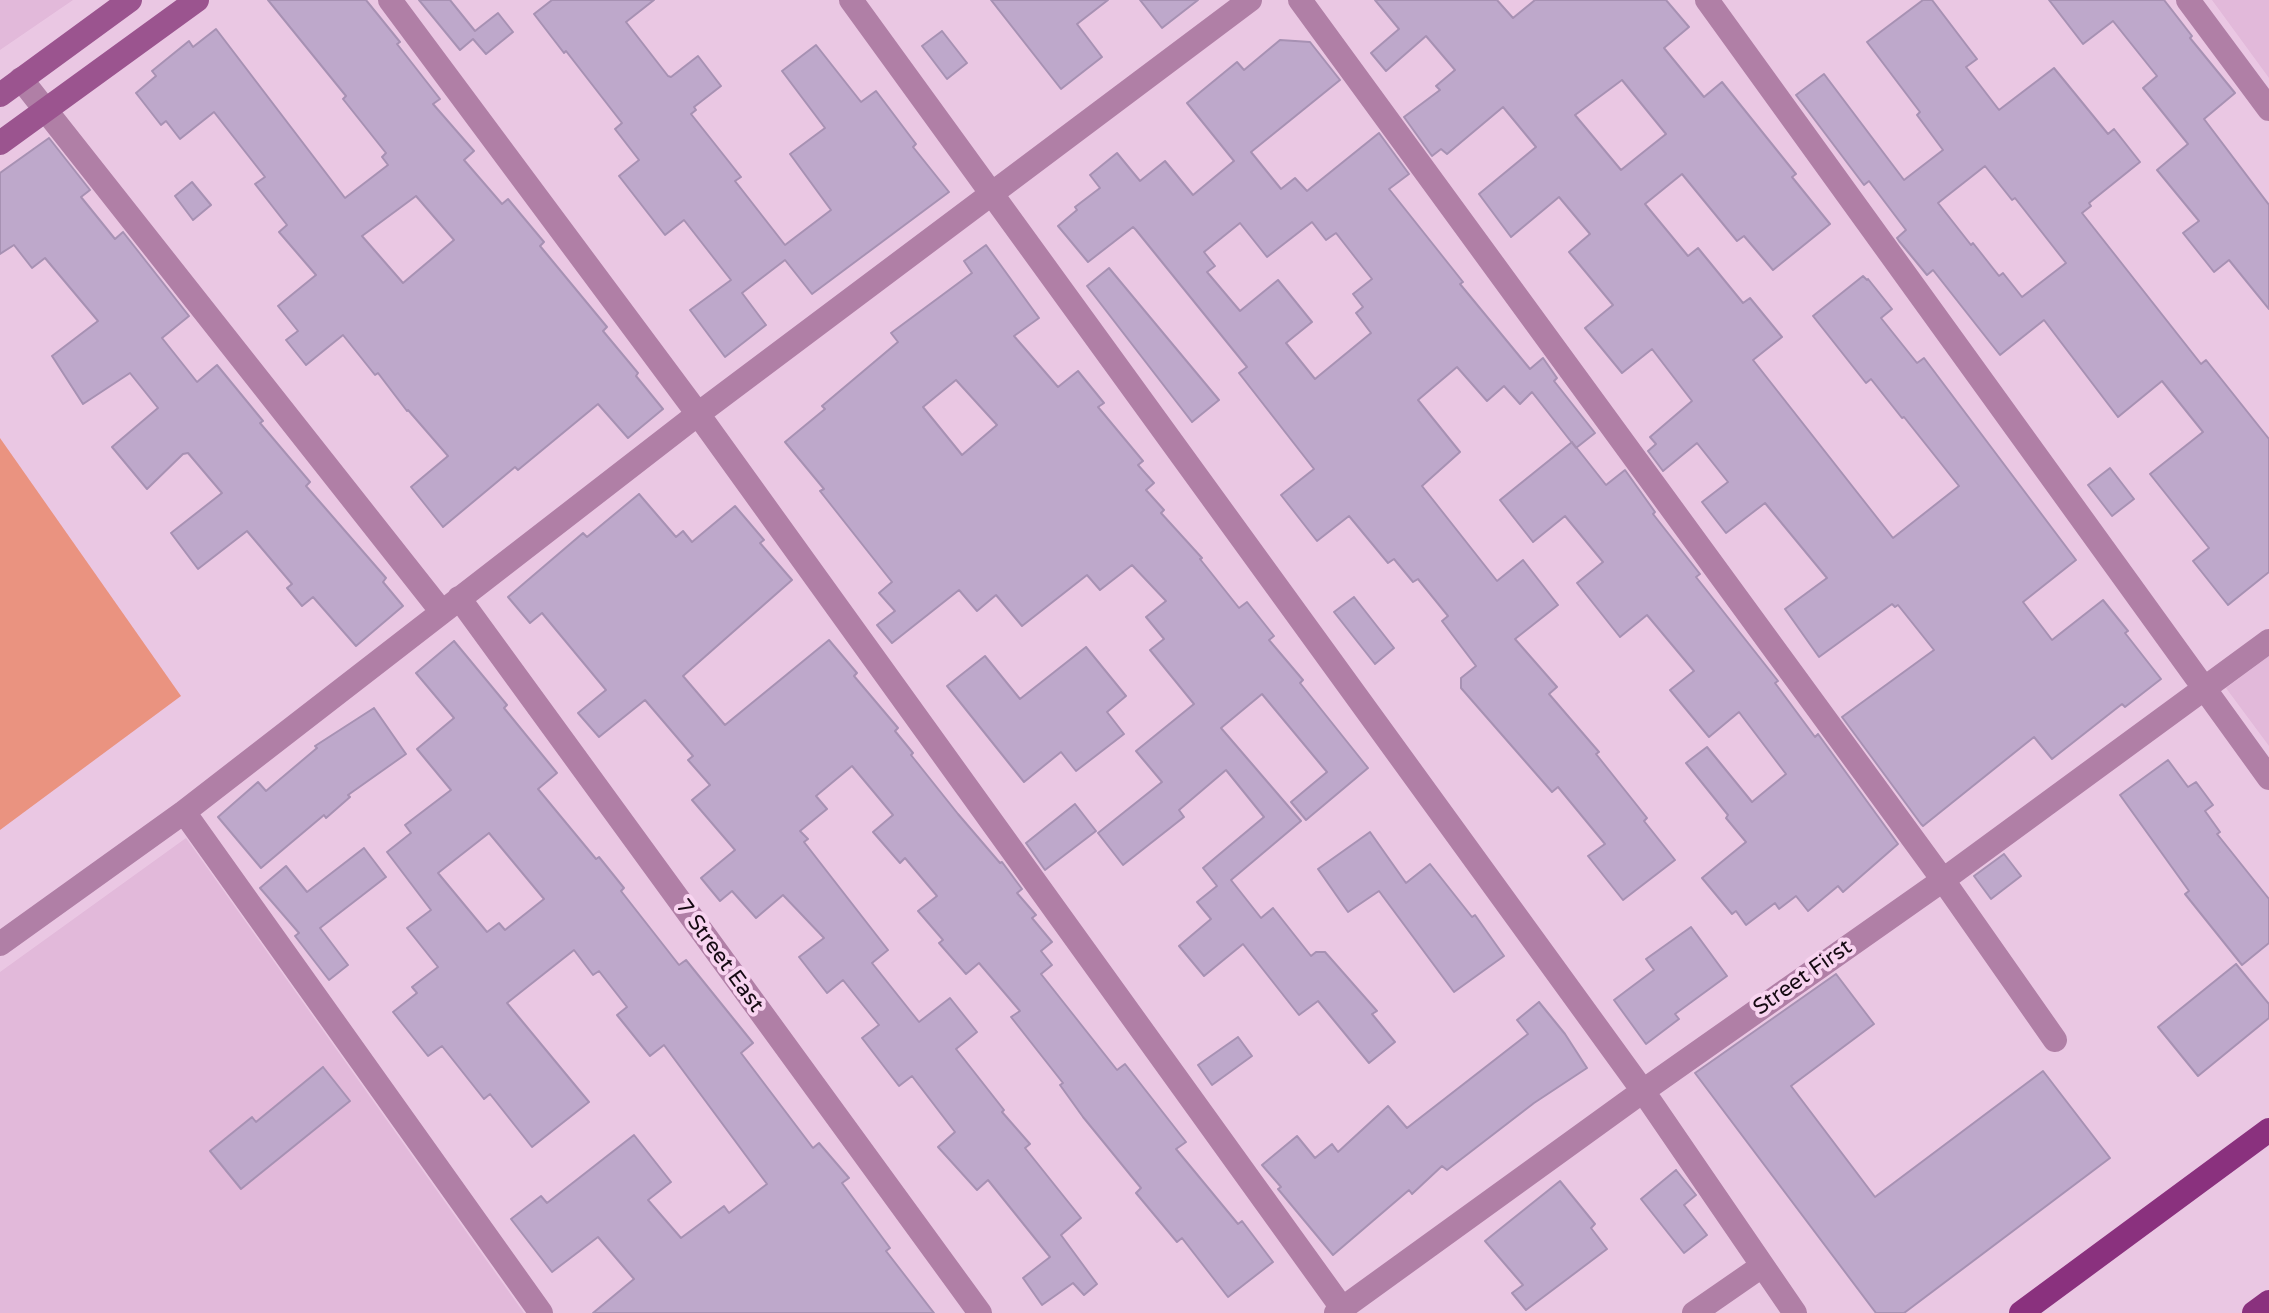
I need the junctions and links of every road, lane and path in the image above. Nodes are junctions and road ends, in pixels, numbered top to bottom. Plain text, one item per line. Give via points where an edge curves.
1 (130, 0) edge
2 (197, 0) edge
3 (390, 0) edge
4 (851, 0) edge
5 (1250, 0) edge
6 (1300, 0) edge
7 (1707, 0) edge
8 (2188, 0) edge
9 (21, 79) junction
10 (0, 95) edge
11 (2269, 109) edge
12 (45, 110) junction
13 (0, 143) edge
14 (992, 193) junction
15 (698, 414) junction
16 (450, 605) junction
17 (2269, 641) edge
18 (2206, 688) junction
19 (2269, 778) edge
20 (184, 812) junction
21 (1943, 880) junction
22 (0, 944) edge
23 (2055, 1040) dead end
24 (1643, 1091) junction
25 (2269, 1130) edge
26 (1762, 1266) junction
27 (2269, 1302) edge
28 (1339, 1310) edge
29 (541, 1313) edge
30 (980, 1313) edge
31 (1694, 1313) edge
32 (1795, 1313) edge
33 (2021, 1313) edge
34 (2254, 1313) edge

1 - 9 street
2 - 12 street
3 - 15 street
4 - 14 street
5 - 14 street
6 - 21 street
7 - 18 street
8 - 11 street
9 - 10 street
9 - 12 street, 7 Street East
12 - 13 street
12 - 16 street, 7 Street East
14 - 15 street
14 - 24 street
15 - 16 street
15 - 28 street
16 - 20 street
16 - 30 street, 7 Street East
17 - 18 street, Street First
18 - 19 street
18 - 21 street, Street First
20 - 22 street
20 - 29 street
21 - 23 street
21 - 24 street, Street First
24 - 26 street
24 - 28 street, Street First
25 - 33 main road
26 - 31 street
26 - 32 street
27 - 34 main road

